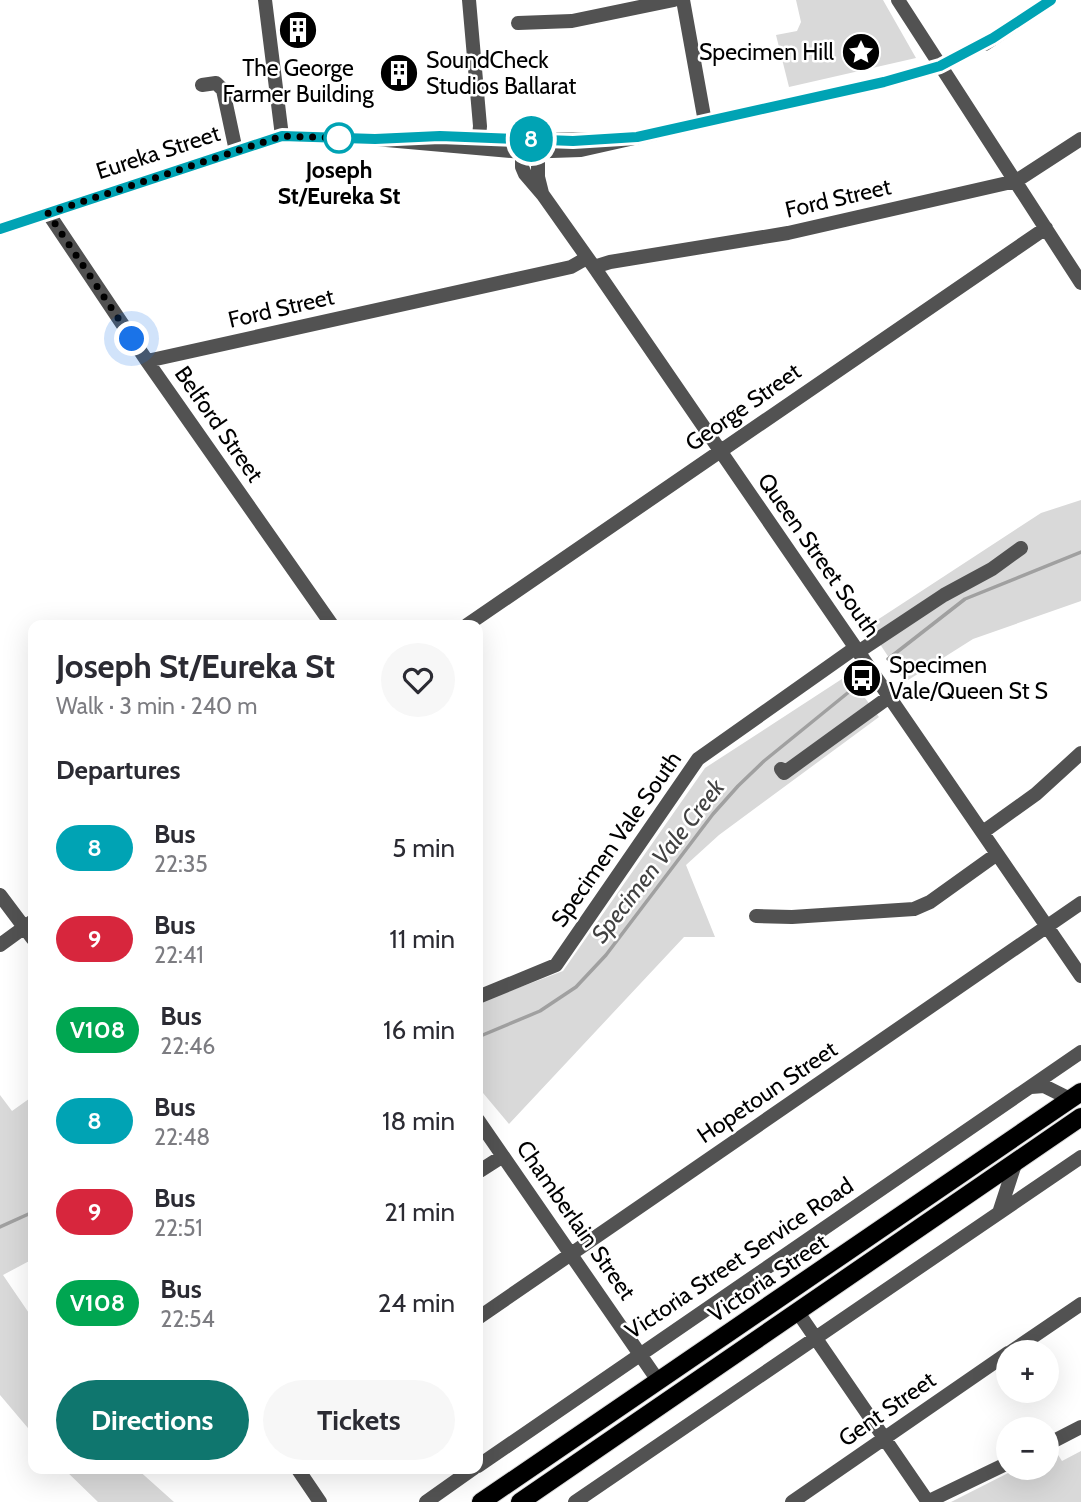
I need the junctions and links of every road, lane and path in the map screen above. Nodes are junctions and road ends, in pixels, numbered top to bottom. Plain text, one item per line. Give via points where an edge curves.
1 (265, 0) edge
2 (469, 0) edge
3 (674, 0) edge
4 (683, 0) edge
5 (898, 0) edge
6 (1051, 0) edge
7 (518, 23) dead end
8 (943, 70) junction
9 (202, 85) dead end
10 (705, 122) junction
11 (282, 136) junction
12 (637, 137) junction
13 (479, 138) junction
14 (375, 139) junction
15 (1081, 139) edge
16 (522, 146) junction
17 (236, 151) junction
18 (538, 152) junction
19 (1016, 181) junction
20 (543, 195) junction
21 (48, 213) junction
22 (1046, 228) junction
23 (0, 229) edge
24 (590, 263) junction
25 (1081, 283) edge
26 (147, 361) junction
27 (719, 450) junction
28 (1021, 548) dead end
29 (328, 620) edge
30 (474, 620) edge
31 (857, 650) junction
32 (889, 696) junction
33 (1081, 753) edge
34 (781, 769) dead end
35 (983, 832) junction
36 (997, 854) junction
37 (0, 895) edge
38 (1081, 903) edge
39 (755, 916) dead end
40 (28, 927) edge
41 (1048, 927) junction
42 (28, 930) edge
43 (0, 945) edge
44 (1081, 976) edge
45 (483, 995) edge
46 (1081, 1052) edge
47 (1027, 1089) junction
48 (1076, 1096) edge
49 (1081, 1117) edge
50 (483, 1127) edge
51 (503, 1156) junction
52 (1081, 1157) edge
53 (1016, 1161) junction
54 (483, 1169) edge
55 (999, 1213) junction
56 (571, 1254) junction
57 (1081, 1304) edge
58 (797, 1311) junction
59 (483, 1315) edge
60 (815, 1337) junction
61 (1028, 1340) edge
62 (640, 1353) junction
63 (996, 1362) edge
64 (659, 1382) junction
65 (1081, 1427) edge
66 (885, 1438) junction
67 (1059, 1438) edge
68 (483, 1462) edge
69 (996, 1469) edge
70 (301, 1474) edge
71 (466, 1474) edge
72 (320, 1502) edge
73 (426, 1502) edge
74 (481, 1502) edge
75 (520, 1502) edge
76 (575, 1502) edge
77 (792, 1502) edge
78 (927, 1502) edge

1 - 11 street
2 - 13 street
3 - 7 street via 589,18
4 - 10 street
5 - 8 street
6 - 8 street, Eureka Street
8 - 10 street, Eureka Street
8 - 19 street
9 - 17 street via 216,83 223,90
10 - 12 street, Eureka Street
11 - 14 street, Eureka Street
11 - 17 street, Eureka Street
12 - 16 street, Eureka Street
12 - 18 street, Eureka Street via 595,148
13 - 14 street, Eureka Street
13 - 16 street, Eureka Street
14 - 16 street, Eureka Street
15 - 19 street, Ford Street
16 - 18 street
16 - 20 street, Queen Street South via 525,174
17 - 21 street, Eureka Street
18 - 20 street, Queen Street South
19 - 22 street
19 - 24 street, Ford Street via 788,233
20 - 24 street, Queen Street South
21 - 23 street, Eureka Street
21 - 26 street, Belford Street
22 - 25 street
22 - 27 street, George Street
24 - 26 street, Ford Street
24 - 27 street, Queen Street South
26 - 29 street, Belford Street
27 - 30 street, George Street
27 - 31 street, Queen Street South
28 - 31 street, Specimen Vale South
31 - 32 street, Queen Street South
31 - 45 street, Specimen Vale South via 698,759 556,965
32 - 34 street via 784,773
32 - 35 street, Queen Street South
33 - 35 street via 1036,794
35 - 36 street, Queen Street South
36 - 39 street via 914,909
36 - 41 street, Queen Street South
37 - 40 street
38 - 41 street, Hopetoun Street
41 - 44 street, Queen Street South
41 - 56 street, Hopetoun Street
42 - 43 street
46 - 47 street, Victoria Street Service Road
47 - 48 street via 1044,1086
47 - 62 street, Victoria Street Service Road
48 - 64 main road, Victoria Street
49 - 53 main road, Victoria Street
50 - 51 street, Chamberlain Street
51 - 54 street
51 - 56 street, Chamberlain Street
52 - 55 street
53 - 55 street
53 - 58 main road, Victoria Street
55 - 60 street
56 - 59 street, Hopetoun Street
56 - 62 street, Chamberlain Street
57 - 61 street, Gent Street
58 - 60 street
58 - 75 main road, Victoria Street
60 - 66 street
60 - 76 street
62 - 64 street, Chamberlain Street
62 - 68 street, Victoria Street Service Road
63 - 66 street, Gent Street
64 - 74 main road, Victoria Street
65 - 67 street
66 - 77 street, Gent Street
66 - 78 street
69 - 78 street
70 - 72 street
71 - 73 street, Victoria Street Service Road

